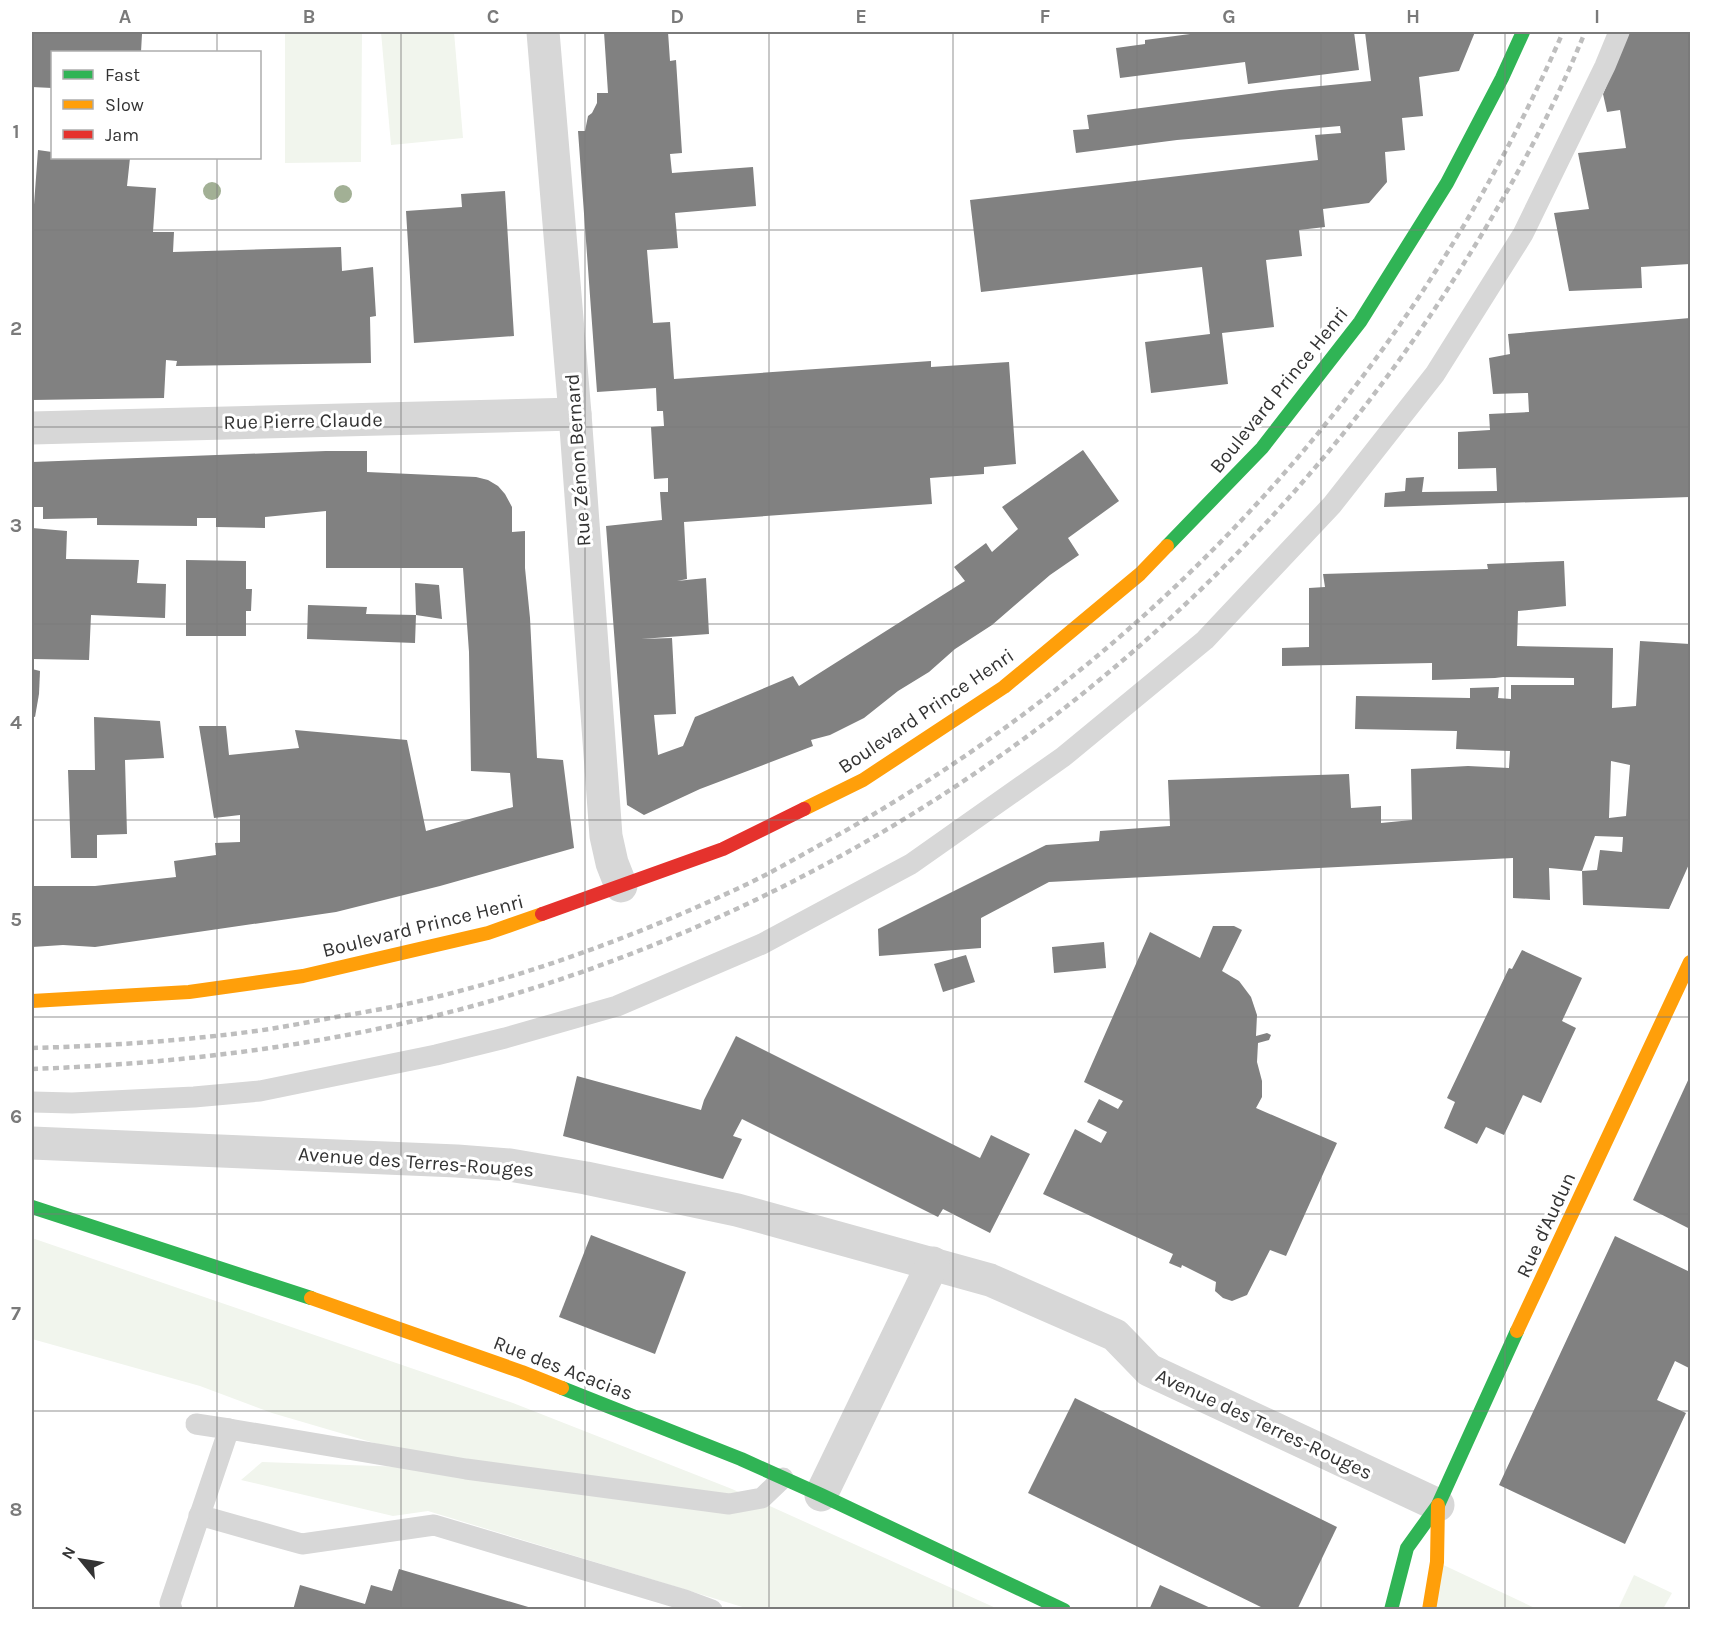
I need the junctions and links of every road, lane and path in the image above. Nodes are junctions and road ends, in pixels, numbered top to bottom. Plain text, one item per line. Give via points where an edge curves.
1 (543, 32) edge
2 (1523, 32) edge
3 (1619, 32) edge
4 (575, 414) junction
5 (32, 428) edge
6 (621, 886) junction
7 (1690, 962) edge
8 (32, 1001) edge
9 (32, 1102) edge
10 (32, 1143) edge
11 (32, 1207) edge
12 (933, 1263) junction
13 (196, 1424) dead end
14 (229, 1429) junction
15 (783, 1478) junction
16 (821, 1495) junction
17 (1438, 1505) junction
18 (199, 1515) junction
19 (172, 1610) edge
20 (712, 1610) edge
21 (1064, 1610) edge
22 (1391, 1610) edge
23 (1429, 1610) edge

1 - 4 street, Rue Zénon Bernard
2 - 6 main road, Boulevard Prince Henri via 1447,183 1360,322 1262,448 1140,574 1004,687 863,780 723,849
3 - 9 lane via 1523,234 1435,374 1332,505 1205,640 1064,757 911,864 762,944 617,1006 505,1038 260,1091
4 - 5 street, Rue Pierre Claude
4 - 6 street, Rue Zénon Bernard via 606,836
6 - 8 main road, Boulevard Prince Henri via 488,933 303,976 189,992
7 - 17 main road, Rue d'Audun
10 - 12 street, Avenue des Terres-Rouges via 510,1165 737,1210
11 - 15 main road, Rue des Acacias via 346,1309 522,1372
12 - 16 street
12 - 17 street, Avenue des Terres-Rouges via 990,1280 1115,1335 1149,1370
13 - 14 lane
14 - 15 lane via 466,1469 729,1504 762,1498
14 - 18 lane
15 - 16 main road, Rue des Acacias
16 - 21 main road, Rue des Acacias
17 - 22 main road, Rue d'Audun via 1407,1548
17 - 23 main road, Rue d'Audun via 1437,1562
18 - 19 lane via 170,1603
18 - 20 lane via 302,1544 434,1525

